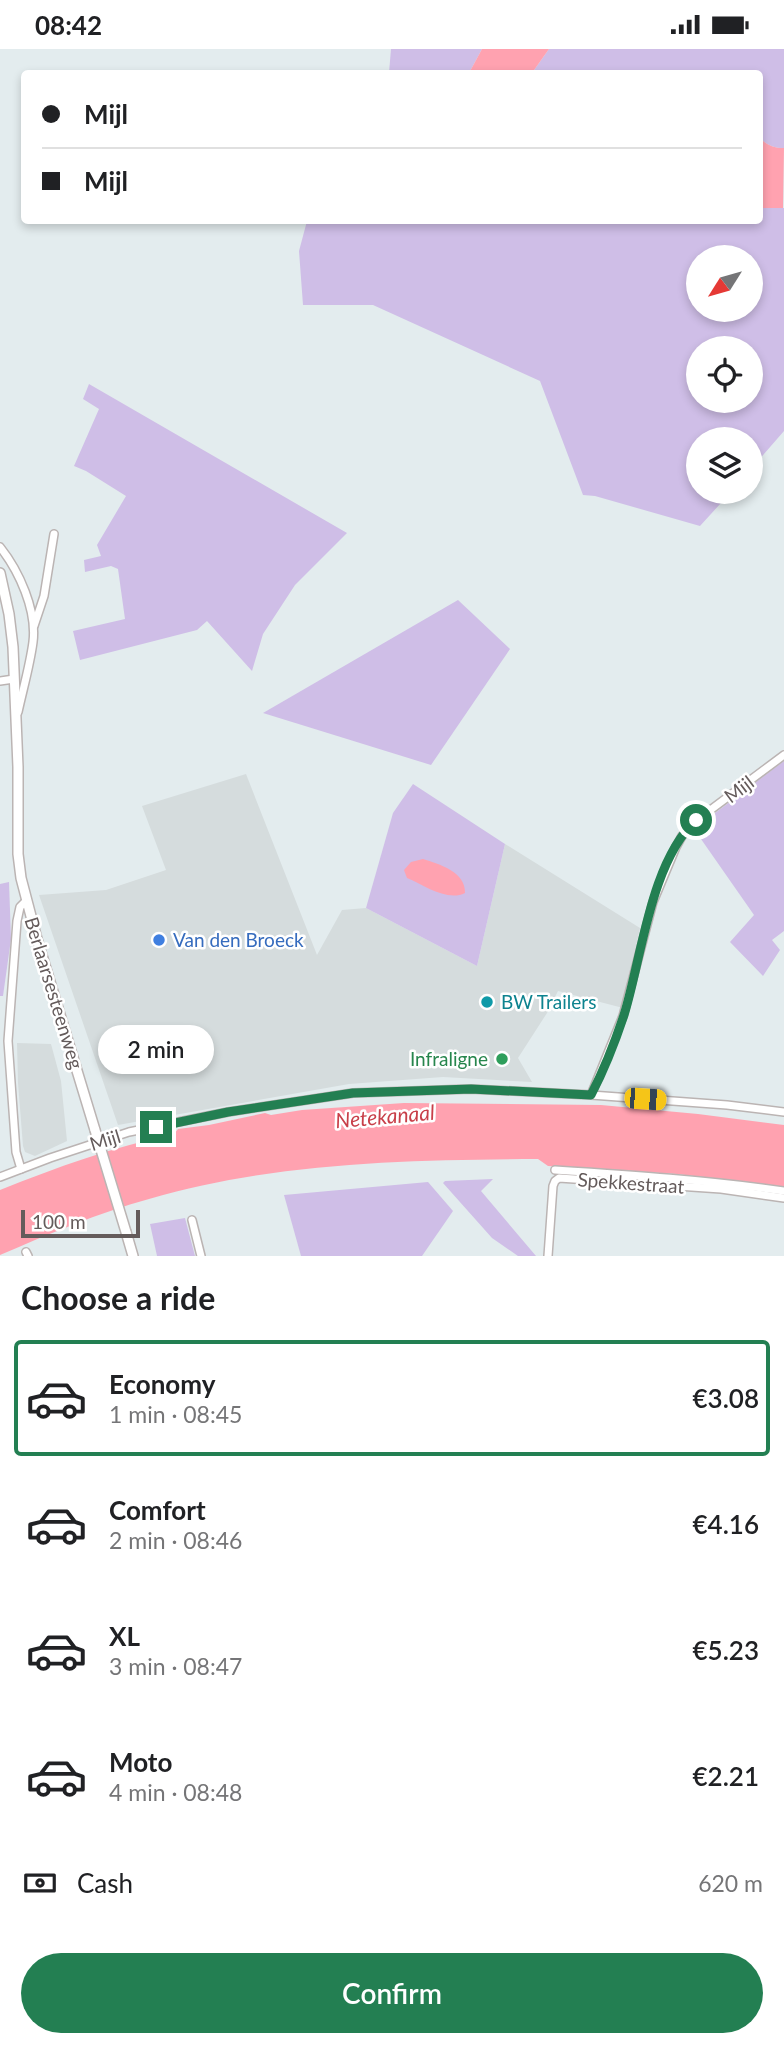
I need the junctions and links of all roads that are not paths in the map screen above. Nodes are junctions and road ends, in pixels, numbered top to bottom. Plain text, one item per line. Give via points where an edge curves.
1 (54, 534) dead end
2 (0, 547) edge
3 (0, 573) edge
4 (33, 626) junction
5 (15, 678) junction
6 (0, 681) edge
7 (16, 723) junction
8 (784, 755) edge
9 (26, 901) junction
10 (591, 1095) junction
11 (784, 1112) edge
12 (20, 1169) junction
13 (555, 1170) dead end
14 (0, 1177) edge
15 (784, 1191) edge
16 (784, 1199) edge
17 (192, 1220) dead end
18 (133, 1256) edge
19 (201, 1256) edge
20 (548, 1256) edge

1 - 4 street, Berlaarsesteenweg via 44,596
2 - 4 street, Berlaarsesteenweg via 23,585
3 - 5 street, Berlaarsesteenweg
4 - 7 street, Berlaarsesteenweg
5 - 6 street
5 - 7 street, Berlaarsesteenweg
7 - 9 street, Berlaarsesteenweg via 18,854
8 - 10 street, Mijl via 682,835 653,902 623,1016
9 - 12 street via 17,921 8,1041
9 - 18 street, Berlaarsesteenweg, bridge
10 - 11 street, Mijl
10 - 12 street, Mijl via 471,1089 353,1093 129,1132
12 - 14 street, Mijl
13 - 15 street
16 - 20 street, Spekkestraat via 721,1189 559,1178 553,1185
17 - 19 street

